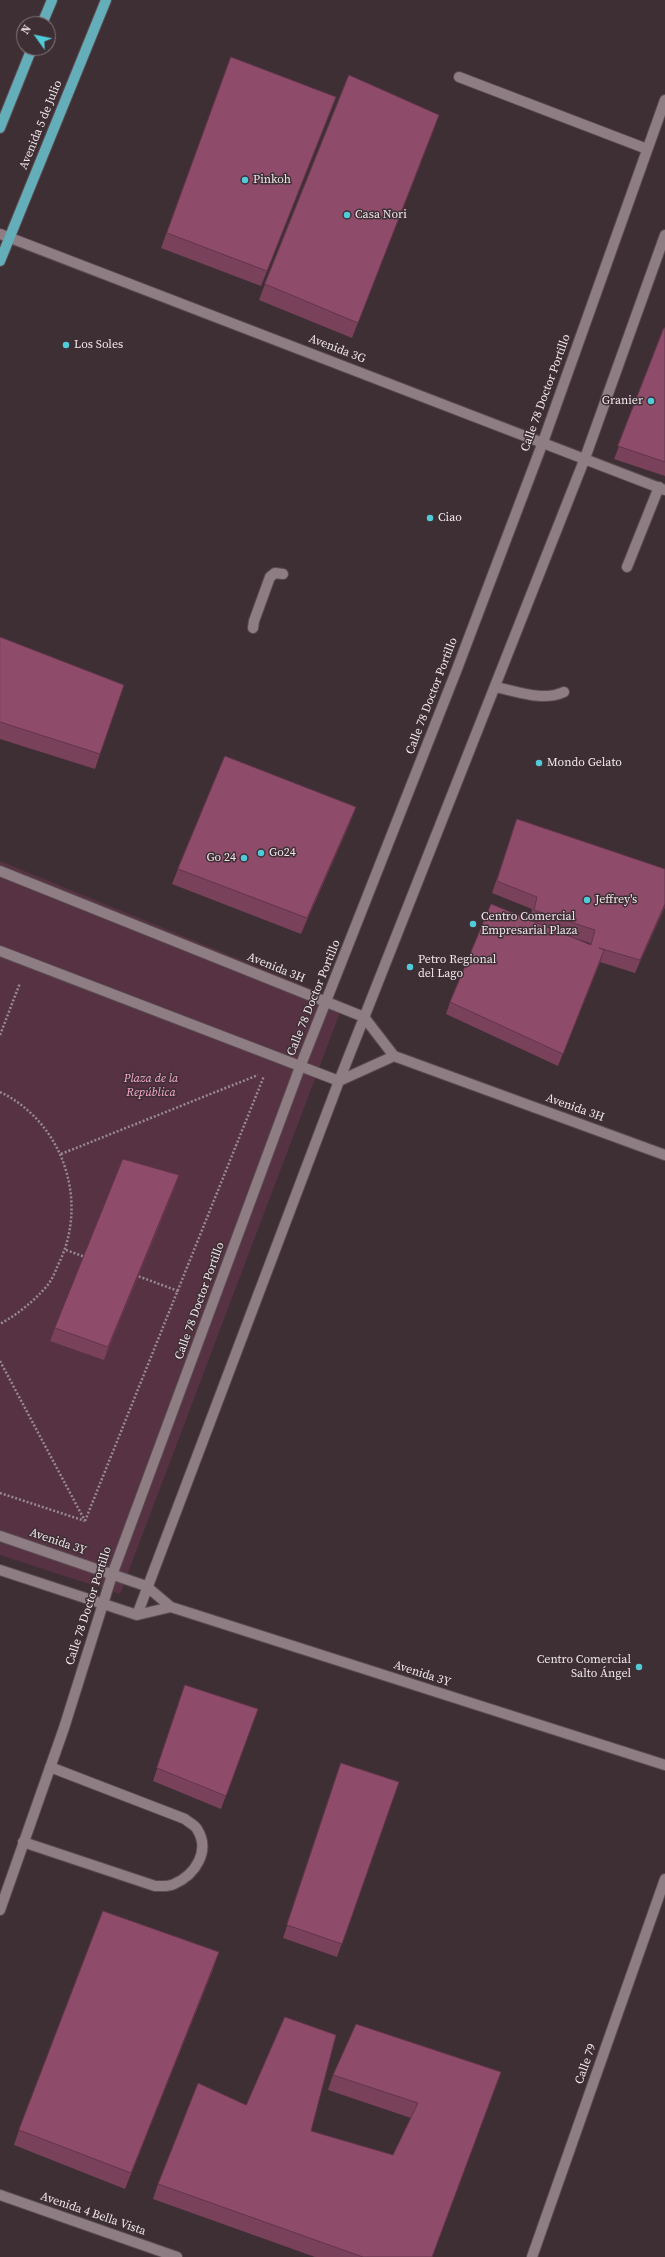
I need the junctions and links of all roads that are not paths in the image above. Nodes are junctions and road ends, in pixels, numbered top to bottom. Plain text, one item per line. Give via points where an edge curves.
1 (52, 0) edge
2 (106, 0) edge
3 (45, 16) edge
4 (29, 56) edge
5 (459, 78) dead end
6 (665, 100) edge
7 (0, 128) edge
8 (648, 149) junction
9 (665, 234) edge
10 (5, 236) edge
11 (0, 261) edge
12 (543, 442) junction
13 (585, 458) junction
14 (662, 488) edge
15 (627, 567) dead end
16 (283, 574) dead end
17 (254, 628) dead end
18 (495, 686) junction
19 (564, 692) dead end
20 (0, 871) edge
21 (0, 951) edge
22 (326, 1002) junction
23 (364, 1017) junction
24 (394, 1056) junction
25 (300, 1067) junction
26 (339, 1081) junction
27 (665, 1155) edge
28 (0, 1536) edge
29 (0, 1570) edge
30 (112, 1575) junction
31 (146, 1586) junction
32 (103, 1603) junction
33 (171, 1607) junction
34 (136, 1615) junction
35 (665, 1765) edge
36 (50, 1767) junction
37 (24, 1842) junction
38 (665, 1880) edge
39 (0, 1910) edge
40 (0, 2195) edge
41 (176, 2257) edge
42 (532, 2257) edge

1 - 3 main road
2 - 10 main road, Avenida 5 de Julio
4 - 7 main road
5 - 8 street
6 - 8 street, Calle 78 Doctor Portillo
8 - 12 street, Calle 78 Doctor Portillo
9 - 13 street
10 - 11 main road, Avenida 5 de Julio
10 - 12 street, Avenida 3G
12 - 13 street, Avenida 3G
12 - 22 street, Calle 78 Doctor Portillo
13 - 14 street, Avenida 3G
13 - 18 street
14 - 15 street
16 - 17 street via 275,573 270,577 254,621
18 - 19 street via 540,696 554,696
18 - 23 street
20 - 22 street, Avenida 3H
21 - 25 street
22 - 23 street, Avenida 3H
22 - 25 street, Calle 78 Doctor Portillo
23 - 24 street
23 - 26 street
24 - 26 street
24 - 27 street, Avenida 3H
25 - 26 street
25 - 30 street, Calle 78 Doctor Portillo
26 - 31 street
28 - 30 street, Avenida 3Y
29 - 32 street
30 - 31 street, Avenida 3Y
30 - 32 street, Calle 78 Doctor Portillo
31 - 33 street, Avenida 3Y
31 - 34 street
32 - 34 street
32 - 36 street, Calle 78 Doctor Portillo
33 - 34 street
33 - 35 street, Avenida 3Y
36 - 37 street, Calle 78 Doctor Portillo
36 - 37 street via 185,1819 197,1828 202,1843 201,1858 190,1875 172,1885 155,1886
37 - 39 street, Calle 78 Doctor Portillo
38 - 42 street, Calle 79
40 - 41 street, Avenida 4 Bella Vista

